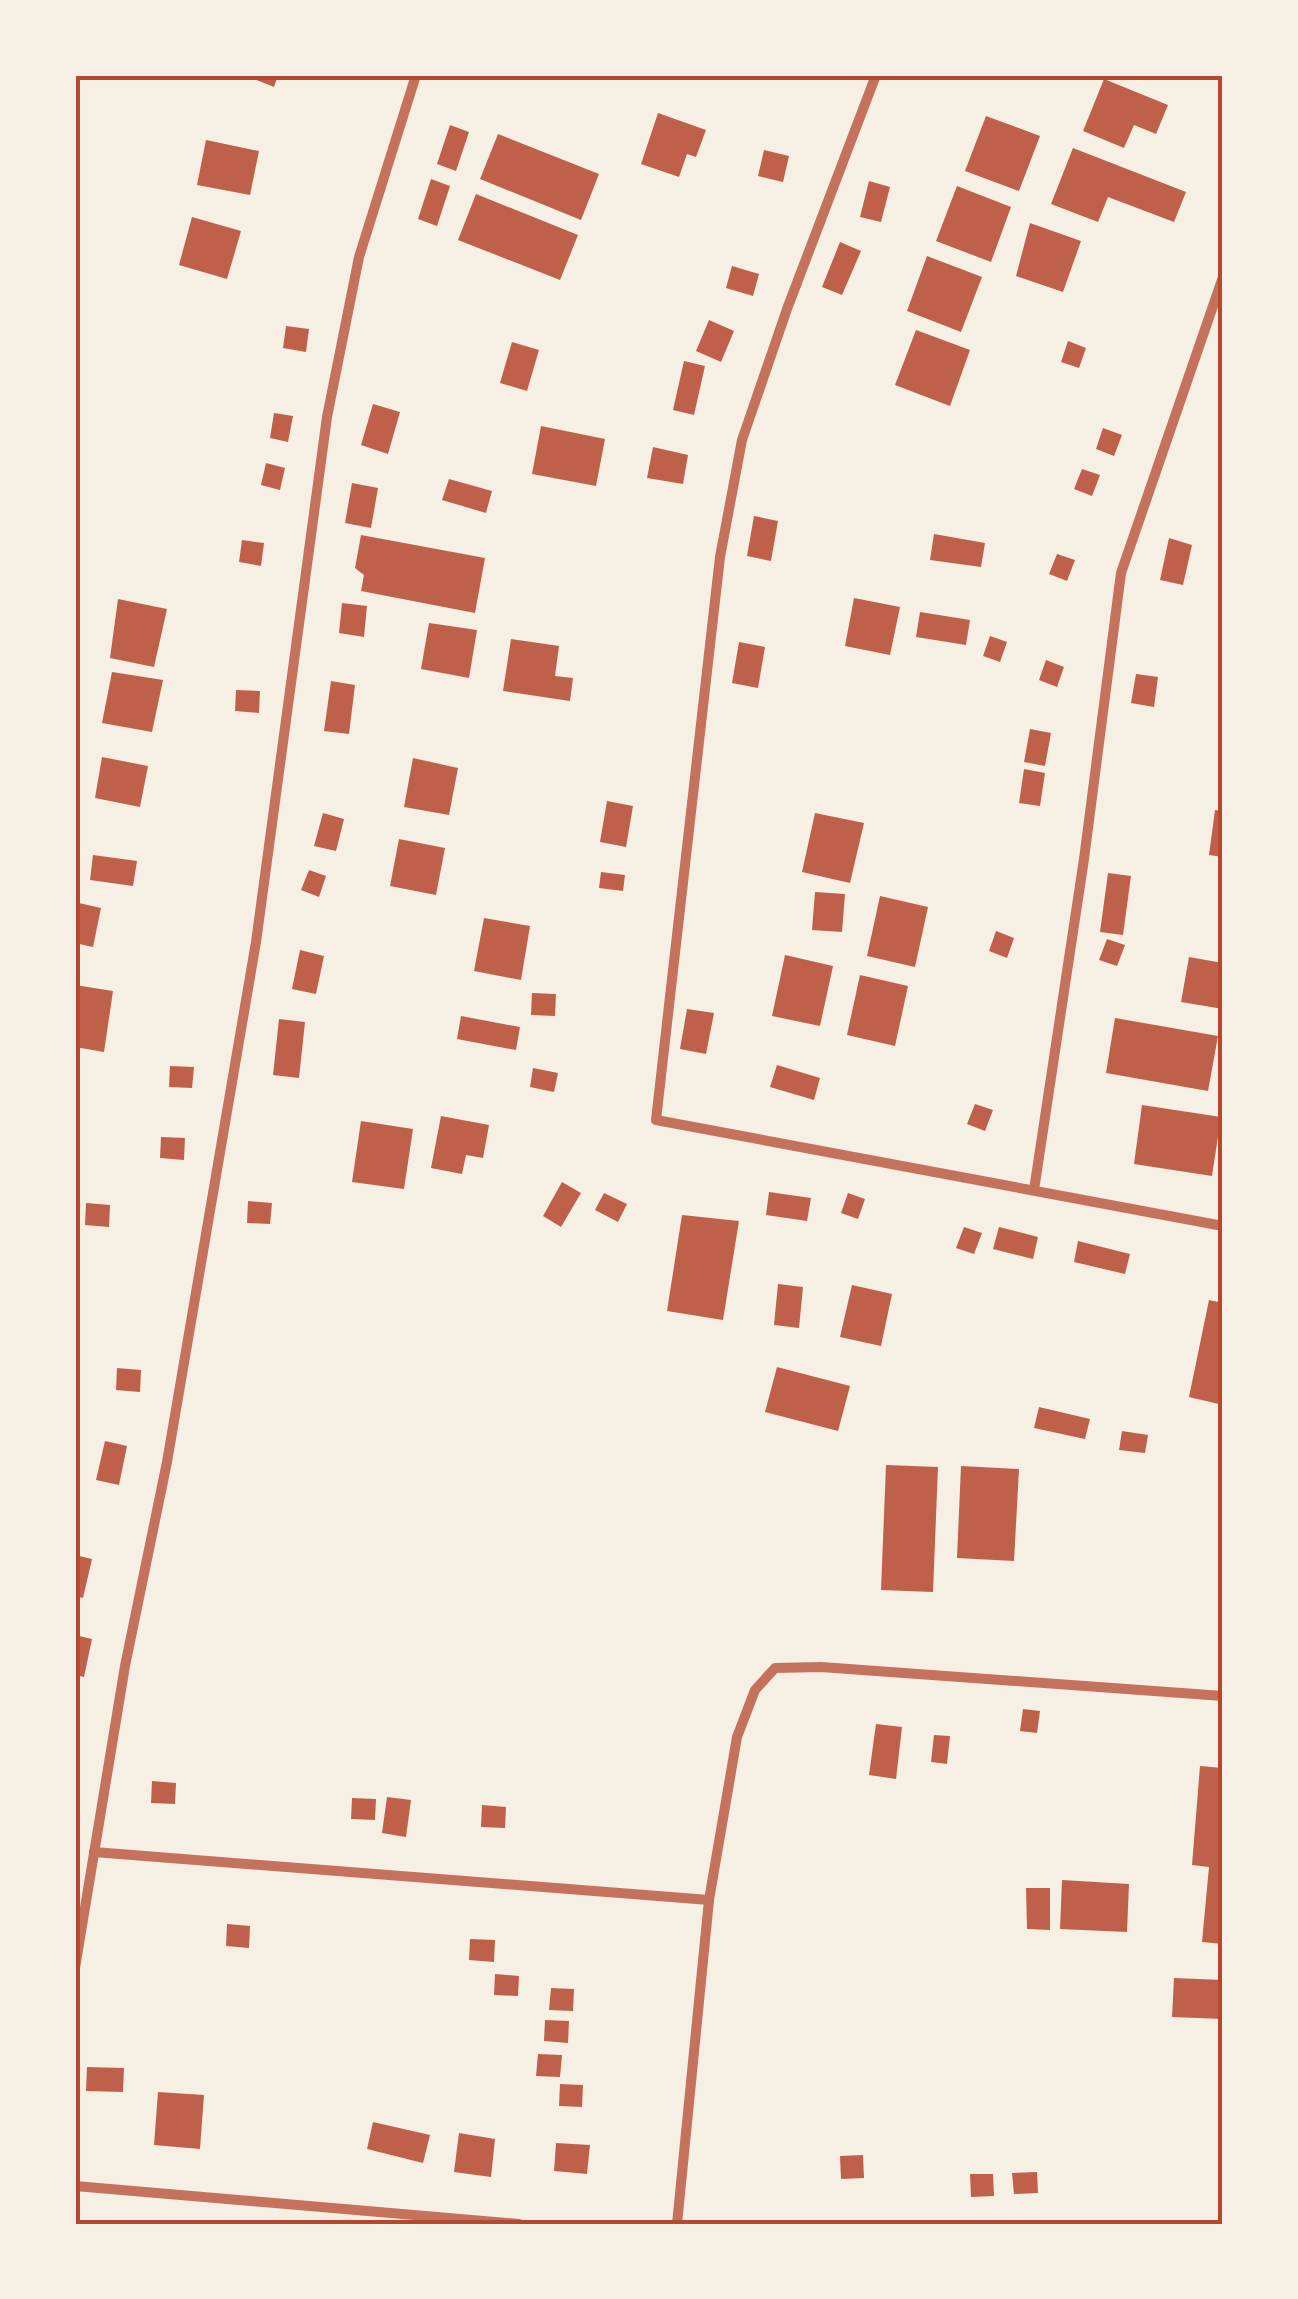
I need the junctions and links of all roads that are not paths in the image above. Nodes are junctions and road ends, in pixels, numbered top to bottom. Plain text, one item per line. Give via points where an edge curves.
1 (416, 75) edge
2 (876, 75) edge
3 (1223, 277) edge
4 (1034, 1190) junction
5 (1223, 1226) edge
6 (1223, 1696) edge
7 (94, 1852) junction
8 (709, 1900) junction
9 (75, 1968) edge
10 (75, 2186) edge
11 (520, 2224) edge
12 (677, 2224) edge

1 - 7 street via 359,257 326,418 256,942
2 - 4 street via 742,440 720,557 656,1120
3 - 4 street via 1121,573
4 - 5 street
6 - 8 street via 775,1668 755,1690 737,1737
7 - 8 street
7 - 9 street
8 - 12 street
10 - 11 street

